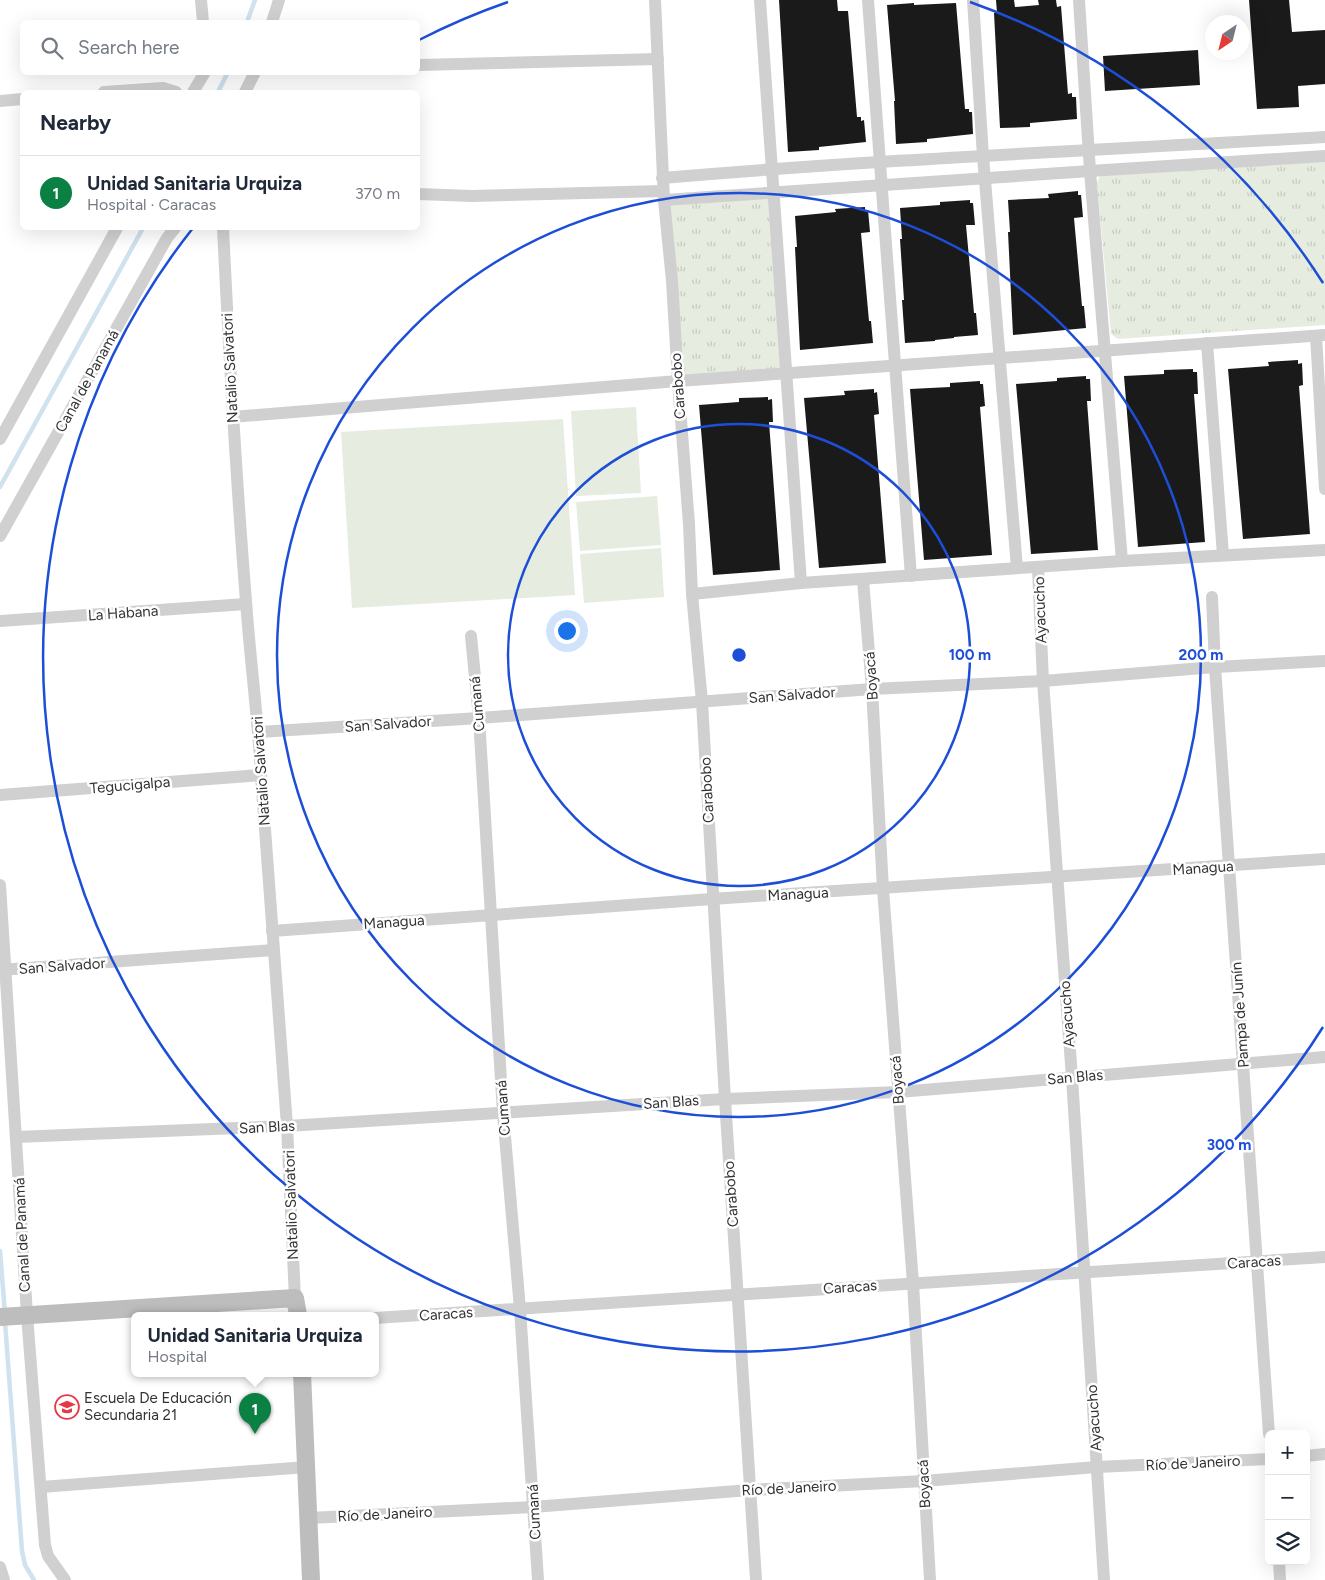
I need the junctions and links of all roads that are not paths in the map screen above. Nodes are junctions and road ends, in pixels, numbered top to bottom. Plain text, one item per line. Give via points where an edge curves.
1 (201, 0) edge
2 (279, 0) edge
3 (655, 0) edge
4 (760, 0) edge
5 (868, 0) edge
6 (973, 0) edge
7 (1079, 0) edge
8 (203, 20) edge
9 (273, 20) edge
10 (658, 59) junction
11 (420, 65) edge
12 (203, 75) edge
13 (254, 75) edge
14 (134, 90) edge
15 (170, 90) edge
16 (194, 90) edge
17 (246, 90) edge
18 (20, 99) edge
19 (0, 101) edge
20 (1325, 137) edge
21 (1088, 149) junction
22 (983, 156) junction
23 (1325, 156) edge
24 (881, 163) junction
25 (772, 168) junction
26 (1090, 171) junction
27 (986, 178) junction
28 (882, 184) junction
29 (663, 189) junction
30 (774, 192) junction
31 (420, 194) edge
32 (116, 230) edge
33 (173, 230) edge
34 (223, 230) edge
35 (1321, 335) edge
36 (1207, 343) junction
37 (1105, 352) junction
38 (1000, 358) junction
39 (894, 365) junction
40 (787, 374) junction
41 (678, 381) junction
42 (232, 417) junction
43 (0, 439) edge
44 (1325, 489) edge
45 (0, 536) edge
46 (1325, 550) edge
47 (1223, 555) junction
48 (1122, 561) junction
49 (1017, 568) junction
50 (1038, 568) junction
51 (911, 576) junction
52 (863, 580) junction
53 (801, 583) junction
54 (692, 594) junction
55 (1212, 597) dead end
56 (246, 604) junction
57 (0, 621) edge
58 (471, 636) dead end
59 (1325, 661) edge
60 (1215, 667) junction
61 (1043, 681) junction
62 (872, 690) junction
63 (702, 702) junction
64 (479, 718) junction
65 (259, 732) junction
66 (260, 775) junction
67 (0, 795) edge
68 (1325, 859) edge
69 (1230, 866) junction
70 (1058, 878) junction
71 (0, 885) edge
72 (883, 889) junction
73 (712, 899) junction
74 (492, 914) junction
75 (272, 931) junction
76 (273, 950) junction
77 (2, 970) edge
78 (1325, 1057) edge
79 (1244, 1063) junction
80 (1072, 1078) junction
81 (898, 1092) junction
82 (725, 1099) junction
83 (503, 1113) junction
84 (288, 1126) junction
85 (16, 1138) junction
86 (1325, 1257) edge
87 (1258, 1262) junction
88 (1083, 1271) junction
89 (913, 1283) junction
90 (737, 1296) junction
91 (296, 1307) edge
92 (520, 1309) junction
93 (131, 1312) edge
94 (139, 1312) edge
95 (14, 1316) edge
96 (379, 1318) edge
97 (302, 1377) edge
98 (1270, 1430) edge
99 (1325, 1454) edge
100 (1310, 1456) edge
101 (1265, 1459) edge
102 (307, 1467) junction
103 (1097, 1467) junction
104 (924, 1480) junction
105 (41, 1487) junction
106 (750, 1490) junction
107 (533, 1507) junction
108 (309, 1518) junction
109 (1279, 1565) edge
110 (0, 1567) edge
111 (4, 1580) edge
112 (65, 1580) edge
113 (311, 1580) edge
114 (538, 1580) edge
115 (756, 1580) edge
116 (930, 1580) edge
117 (1104, 1580) edge
118 (1280, 1580) edge

1 - 8 street
2 - 9 street
3 - 10 street, Carabobo
4 - 25 street
5 - 24 street
6 - 22 street
7 - 21 street
10 - 11 street
10 - 29 street, Carabobo
12 - 16 street
13 - 17 street
14 - 15 street
18 - 19 street
20 - 21 street
21 - 22 street
21 - 26 street
22 - 24 street
22 - 27 street
23 - 26 street
24 - 25 street
24 - 28 street
25 - 29 street
25 - 30 street
26 - 27 street
26 - 37 street
27 - 28 street
27 - 38 street
28 - 30 street
28 - 39 street
29 - 30 street
29 - 31 street via 472,196
29 - 41 street, Carabobo
30 - 40 street
32 - 43 street
33 - 45 street, Canal de Panamá
34 - 42 street, Natalio Salvatori
35 - 36 street
35 - 44 street
36 - 37 street
36 - 47 street
37 - 38 street
37 - 48 street
38 - 39 street
38 - 49 street
39 - 40 street
39 - 51 street
40 - 41 street
40 - 53 street
41 - 42 street
41 - 54 street, Carabobo
42 - 56 street, Natalio Salvatori
46 - 47 street
47 - 48 street
48 - 50 street
49 - 50 street
49 - 51 street
50 - 61 street, Ayacucho
51 - 52 street
52 - 53 street
52 - 62 street, Boyacá
53 - 54 street
54 - 63 street, Carabobo
55 - 60 street, Pampa de Junín
56 - 57 street, La Habana
56 - 65 street, Natalio Salvatori
58 - 64 street, Cumaná
59 - 60 street, San Salvador
60 - 61 street, San Salvador
60 - 69 street, Pampa de Junín
61 - 62 street, San Salvador
61 - 70 street, Ayacucho
62 - 63 street, San Salvador
62 - 72 street, Boyacá
63 - 64 street, San Salvador
63 - 73 street, Carabobo
64 - 65 street, San Salvador
64 - 74 street, Cumaná
65 - 66 street, Natalio Salvatori
66 - 67 street, Tegucigalpa
66 - 75 street, Natalio Salvatori
68 - 69 street, Managua
69 - 70 street, Managua
69 - 79 street, Pampa de Junín
70 - 72 street, Managua
70 - 80 street, Ayacucho
71 - 77 street, Canal de Panamá
72 - 73 street, Managua
72 - 81 street, Boyacá
73 - 74 street, Managua
73 - 82 street, Carabobo
74 - 75 street, Managua
74 - 83 street, Cumaná
75 - 76 street, Natalio Salvatori
76 - 77 street, San Salvador
76 - 84 street, Natalio Salvatori
77 - 85 street, Canal de Panamá
78 - 79 street, San Blas
79 - 80 street, San Blas
79 - 87 street, Pampa de Junín
80 - 81 street, San Blas
80 - 88 street, Ayacucho
81 - 82 street, San Blas
81 - 89 street, Boyacá
82 - 83 street, San Blas
82 - 90 street, Carabobo
83 - 84 street, San Blas
83 - 92 street, Cumaná
84 - 85 street, San Blas
84 - 91 street, Natalio Salvatori
85 - 95 street, Canal de Panamá
86 - 87 street, Caracas
87 - 88 street, Caracas
87 - 98 street, Pampa de Junín
88 - 89 street, Caracas
88 - 103 street, Ayacucho
89 - 90 street, Caracas
89 - 104 street, Boyacá
90 - 92 street, Caracas
90 - 106 street, Carabobo
91 - 94 street
92 - 96 street, Caracas
92 - 107 street, Cumaná
93 - 95 street
95 - 105 street, Canal de Panamá
97 - 102 street
99 - 100 street
101 - 103 street, Río de Janeiro
102 - 105 street
102 - 108 street
103 - 104 street, Río de Janeiro
103 - 117 street, Ayacucho
104 - 106 street, Río de Janeiro
104 - 116 street, Boyacá
105 - 112 street, Canal de Panamá via 45,1545 48,1556
106 - 107 street, Río de Janeiro
106 - 115 street, Carabobo
107 - 108 street, Río de Janeiro
107 - 114 street, Cumaná
108 - 113 street
109 - 118 street
110 - 111 street

